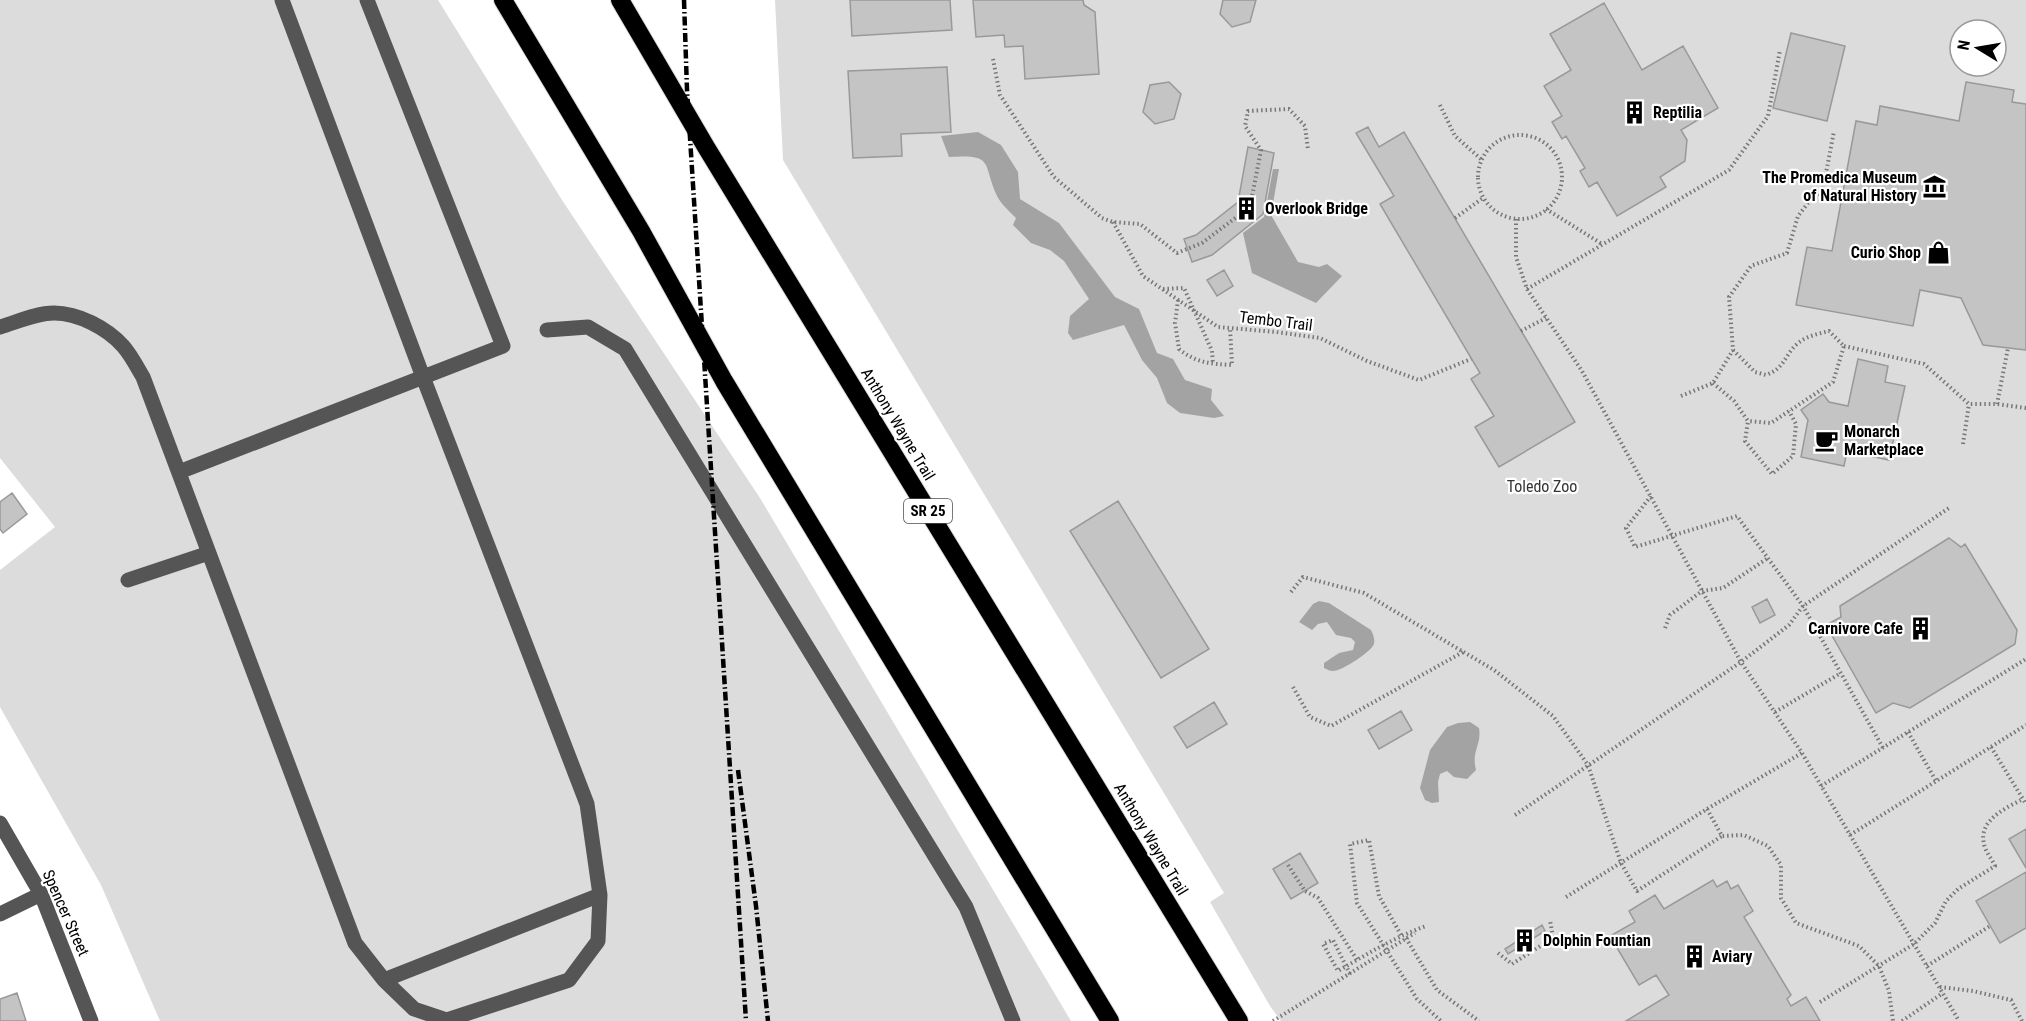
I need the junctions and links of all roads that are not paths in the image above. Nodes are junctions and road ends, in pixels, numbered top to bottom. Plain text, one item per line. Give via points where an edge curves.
1 (282, 0) edge
2 (367, 0) edge
3 (503, 0) edge
4 (620, 0) edge
5 (0, 327) edge
6 (546, 330) dead end
7 (423, 377) junction
8 (179, 472) junction
9 (209, 553) junction
10 (128, 580) dead end
11 (0, 823) edge
12 (41, 894) junction
13 (600, 895) junction
14 (0, 914) edge
15 (384, 980) junction
16 (91, 1021) edge
17 (1013, 1021) edge
18 (1110, 1021) edge
19 (1239, 1021) edge

1 - 7 street
2 - 7 street via 503,346
3 - 18 highway via 641,231 730,391
4 - 19 highway, Anthony Wayne Trail / SR 25
5 - 8 street via 53,313 99,326 123,346 143,377
6 - 17 street via 588,327 625,349 966,907
7 - 8 street
7 - 13 street via 588,804
8 - 9 street
9 - 10 street
9 - 15 street via 355,943
11 - 12 street, Spencer Street
12 - 14 street
12 - 16 street, Spencer Street
13 - 15 street
13 - 15 street via 598,941 569,980 447,1020 414,1009

